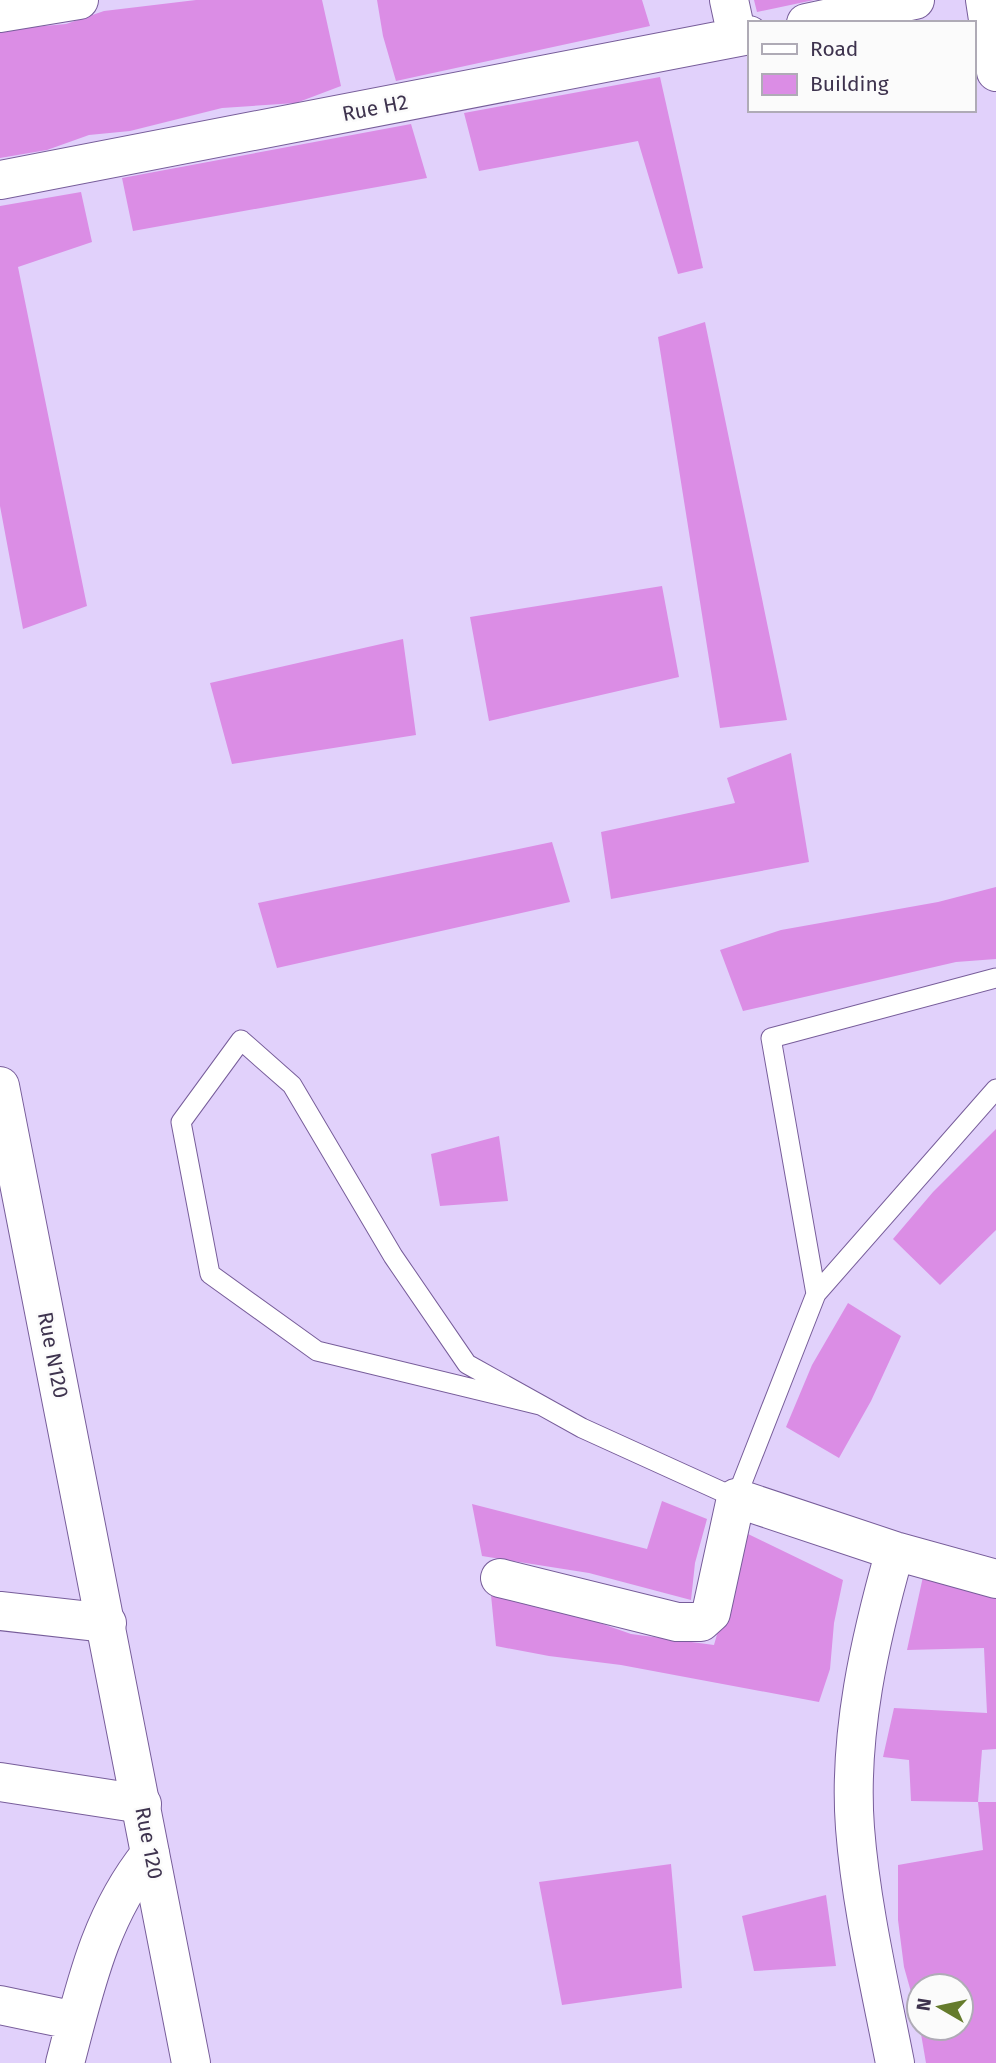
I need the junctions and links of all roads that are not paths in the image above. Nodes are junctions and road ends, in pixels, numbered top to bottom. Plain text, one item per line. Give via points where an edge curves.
1 (79, 0) edge
2 (729, 0) edge
3 (915, 0) edge
4 (985, 0) edge
5 (0, 13) edge
6 (815, 21) edge
7 (743, 36) edge
8 (996, 72) edge
9 (0, 180) edge
10 (996, 978) edge
11 (0, 1086) edge
12 (996, 1089) edge
13 (817, 1294) junction
14 (540, 1405) junction
15 (736, 1498) junction
16 (895, 1551) junction
17 (500, 1578) dead end
18 (996, 1579) edge
19 (0, 1611) edge
20 (107, 1623) junction
21 (0, 1782) edge
22 (142, 1804) junction
23 (150, 1854) junction
24 (0, 2005) edge
25 (76, 2021) junction
26 (65, 2063) edge
27 (191, 2063) edge
28 (895, 2063) edge

1 - 5 street
2 - 7 street
3 - 6 street
4 - 8 street
7 - 9 street, Rue H2
10 - 13 lane via 771,1038
11 - 20 street, Rue N120
12 - 13 lane
13 - 15 lane
14 - 14 lane via 317,1351 211,1274 181,1122 241,1040 292,1085 393,1256 467,1364
14 - 15 lane
15 - 16 street
15 - 17 street via 711,1613 701,1622 677,1622
16 - 18 street
16 - 28 street via 881,1599 860,1713 855,1794 859,1859
19 - 20 street
20 - 22 street, Rue 120
21 - 22 street
22 - 23 street, Rue 120
23 - 25 street via 114,1906
23 - 27 street, Rue 120
24 - 25 street
25 - 26 street

